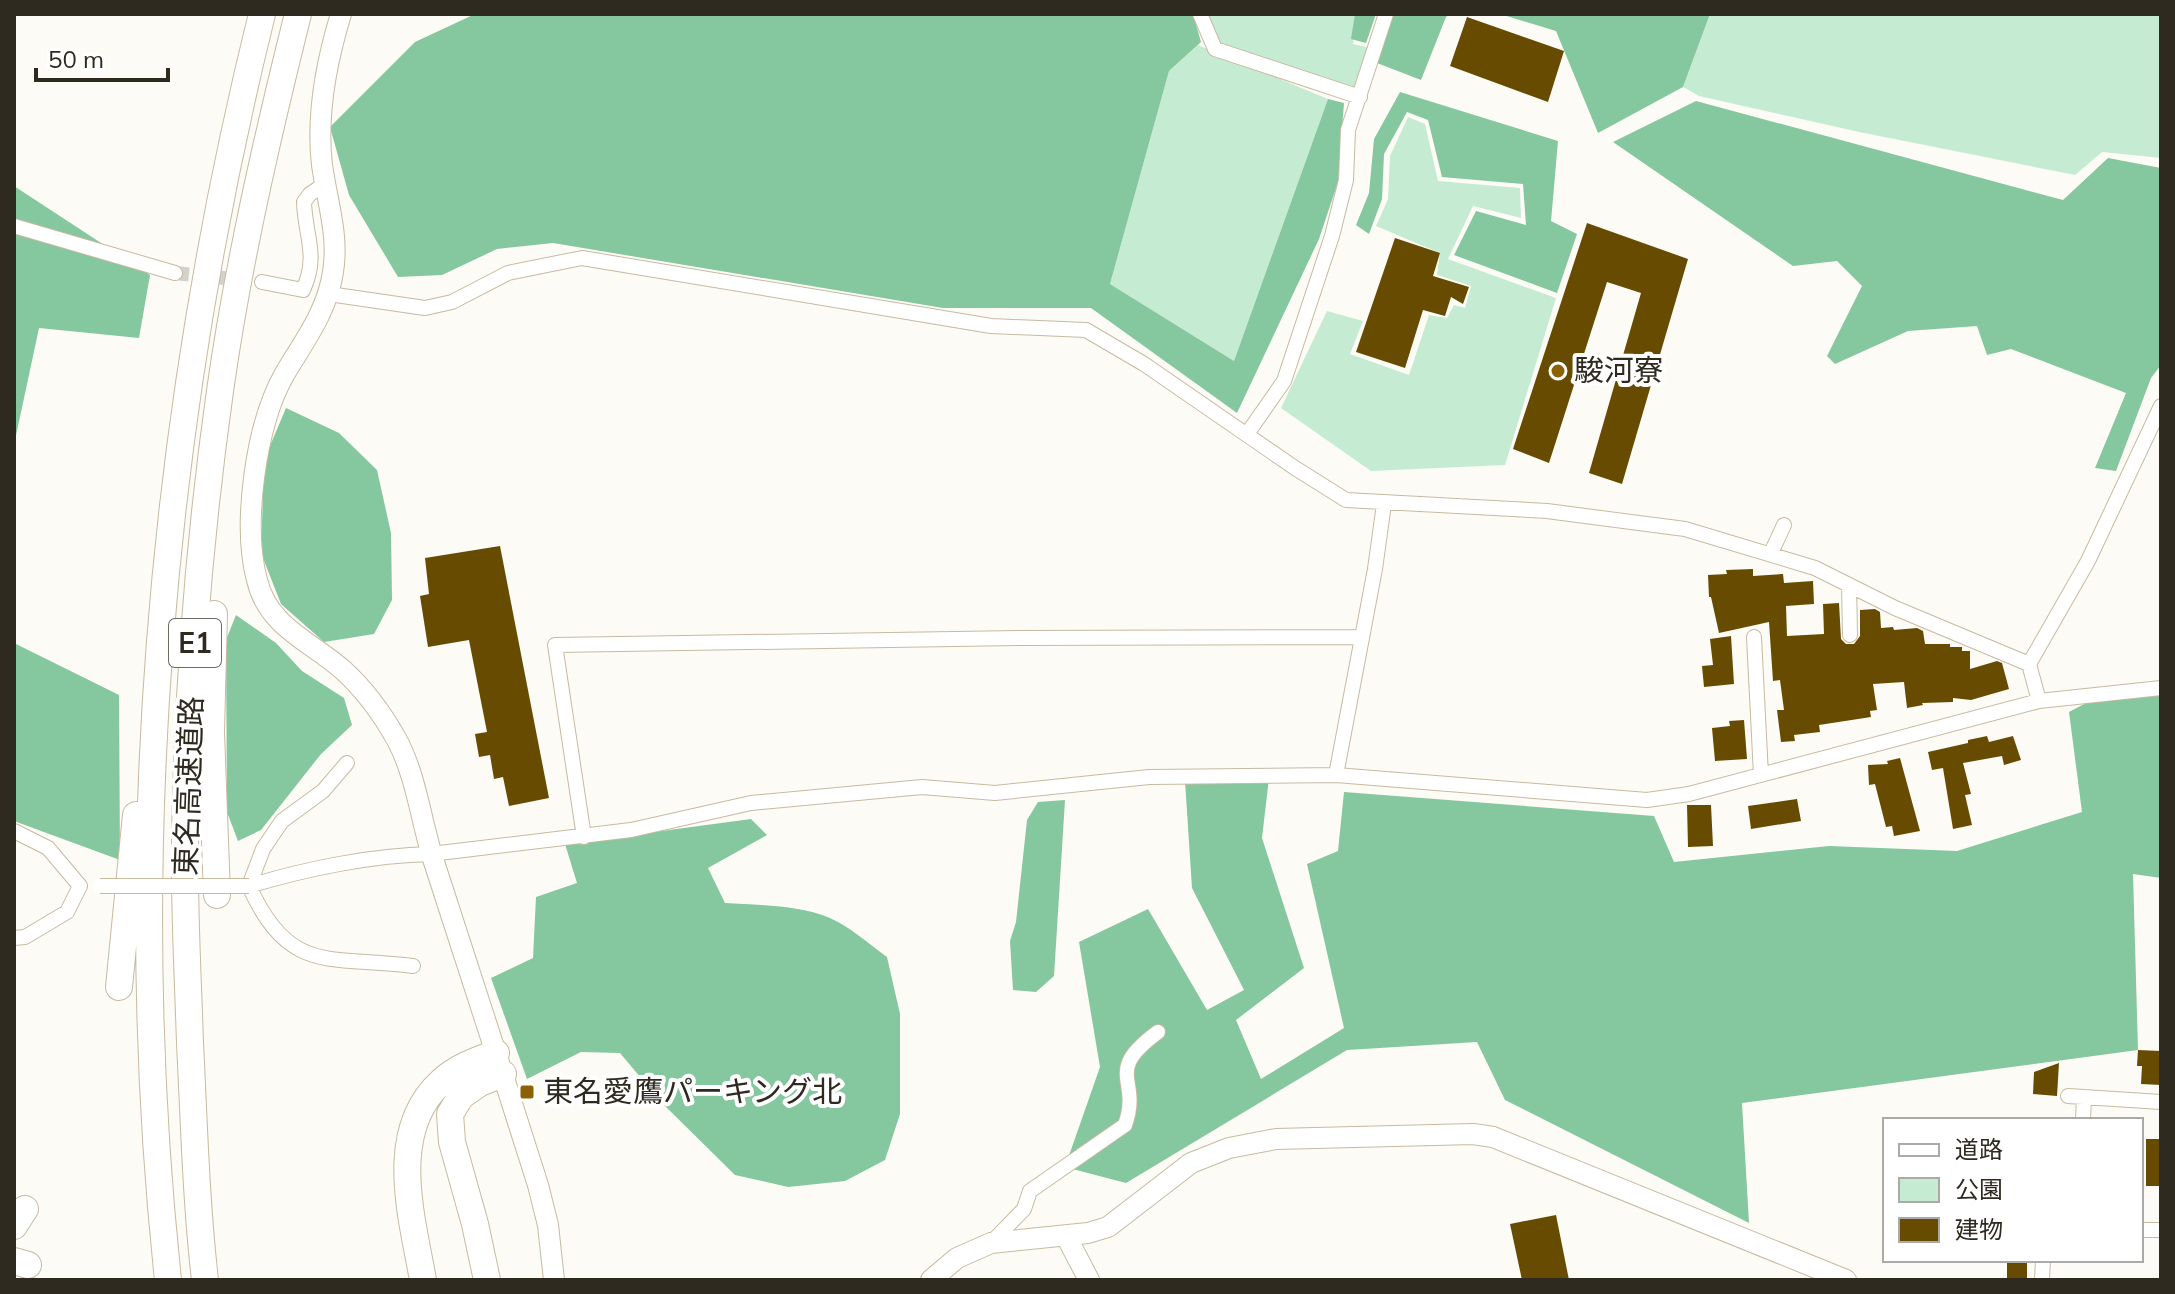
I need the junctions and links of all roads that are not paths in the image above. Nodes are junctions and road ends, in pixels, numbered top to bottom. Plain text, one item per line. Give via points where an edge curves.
1 (262, 14) edge
2 (298, 14) edge
3 (341, 14) edge
4 (1200, 14) edge
5 (1386, 14) edge
6 (1360, 97) junction
7 (325, 184) junction
8 (14, 226) edge
9 (175, 273) tunnel mouth
10 (262, 282) tunnel mouth
11 (329, 294) junction
12 (220, 391) junction
13 (2161, 406) edge
14 (1247, 434) junction
15 (1384, 504) junction
16 (1784, 525) dead end
17 (1771, 553) junction
18 (168, 555) junction
19 (1849, 585) junction
20 (1850, 635) dead end
21 (1361, 637) junction
22 (1754, 637) dead end
23 (2029, 664) junction
24 (2161, 688) edge
25 (2039, 701) junction
26 (347, 763) dead end
27 (1336, 775) junction
28 (1761, 775) junction
29 (14, 831) edge
30 (584, 837) junction
31 (431, 854) junction
32 (80, 886) junction
33 (249, 886) junction
34 (217, 895) dead end
35 (14, 938) edge
36 (413, 966) dead end
37 (119, 987) dead end
38 (1158, 1032) dead end
39 (500, 1063) junction
40 (2068, 1096) dead end
41 (2084, 1097) junction
42 (2161, 1102) edge
43 (2083, 1118) edge
44 (1066, 1236) junction
45 (991, 1243) junction
46 (168, 1280) edge
47 (205, 1280) edge
48 (423, 1280) edge
49 (487, 1280) edge
50 (554, 1280) edge
51 (931, 1280) edge
52 (1089, 1280) edge
53 (1846, 1280) edge

1 - 18 highway, 東名高速道路 / E1 via 209,260
2 - 12 highway, 東名高速道路 / E1 via 248,230
3 - 7 street via 319,118
4 - 6 street via 1215,49
5 - 6 street
6 - 14 street via 1348,130 1346,180 1332,236 1284,381
7 - 10 street via 304,202 312,254 303,290
7 - 11 street via 335,241
8 - 9 street
11 - 14 street via 425,308 452,302 508,273 582,258 991,326 1086,330
11 - 31 street via 273,397 263,428 253,564 272,614 344,671 383,717 411,774
12 - 34 highway via 211,732
12 - 47 highway, 東名高速道路 / E1 via 191,696 185,845 194,1134
13 - 23 street via 2088,561
14 - 15 street via 1346,500
15 - 17 street via 1627,520 1685,529
15 - 21 street
16 - 17 street
17 - 19 street
18 - 37 highway via 142,730
18 - 46 highway, 東名高速道路 / E1 via 153,773 151,995
19 - 20 street
19 - 23 street
21 - 27 street
21 - 30 street via 555,645
22 - 28 street
23 - 25 street
24 - 25 street
25 - 28 street
26 - 33 street via 323,791 282,821 263,849
27 - 28 street via 1647,800
27 - 30 street via 1149,777 995,793 922,787 751,803
29 - 32 street via 48,848
30 - 31 street
31 - 33 street via 402,855
31 - 39 street
32 - 33 street, bridge
32 - 35 street via 67,912
33 - 36 street via 262,914 288,943 314,957
38 - 45 street via 1130,1057 1126,1070 1131,1111 1125,1125 1030,1191 1024,1209
39 - 48 highway via 463,1066 440,1082 417,1118 407,1169
39 - 49 highway via 461,1096 450,1114 452,1142
39 - 50 street via 548,1225
40 - 41 street
41 - 42 street
41 - 43 street
44 - 45 street
44 - 52 street
44 - 53 street via 1108,1227 1191,1163 1229,1148 1276,1139 1473,1134 1493,1137
45 - 51 street via 957,1258

